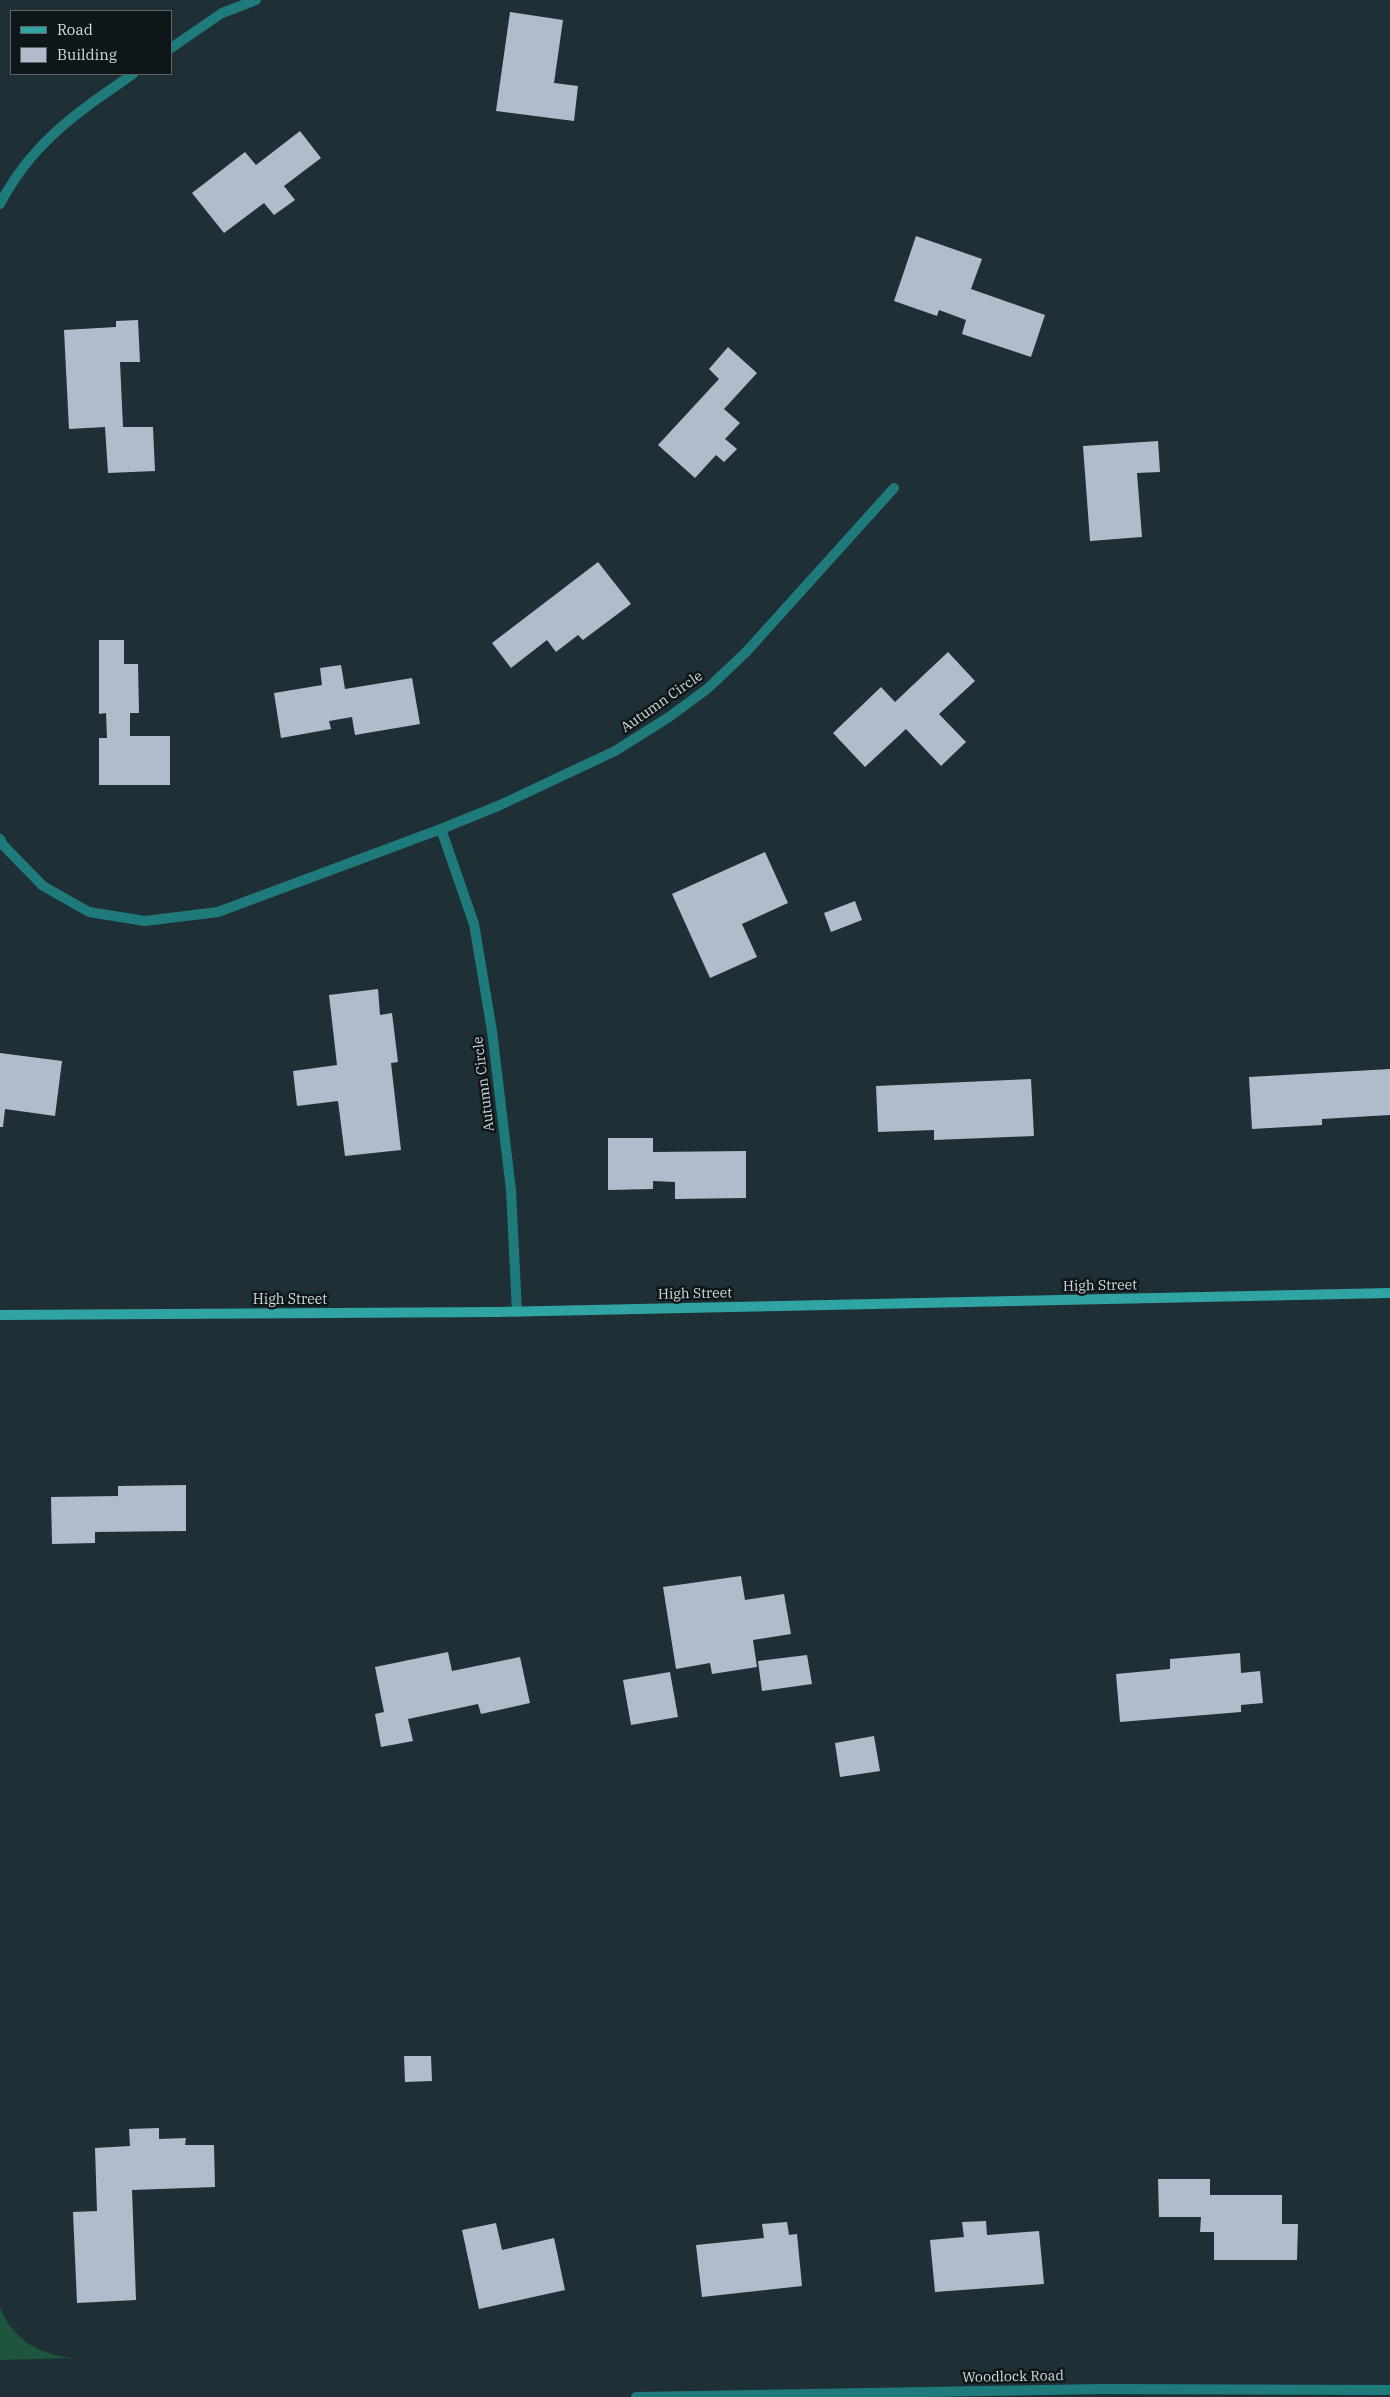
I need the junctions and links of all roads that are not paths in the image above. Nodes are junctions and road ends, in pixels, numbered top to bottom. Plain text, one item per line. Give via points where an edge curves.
1 (256, 0) edge
2 (172, 47) edge
3 (132, 75) edge
4 (0, 204) edge
5 (894, 488) dead end
6 (441, 829) junction
7 (0, 839) edge
8 (1390, 1293) edge
9 (517, 1312) junction
10 (0, 1315) edge
11 (1390, 2390) edge
12 (636, 2397) edge

1 - 2 street via 222,13
3 - 4 street via 38,147
5 - 6 street, Autumn Circle via 747,650 707,689 615,751
6 - 7 street, Autumn Circle via 218,912 145,921 89,912 43,886
6 - 9 street, Autumn Circle via 474,924 492,1030 511,1190
8 - 9 main road, High Street
9 - 10 main road, High Street
11 - 12 street, Woodlock Road via 1101,2389

